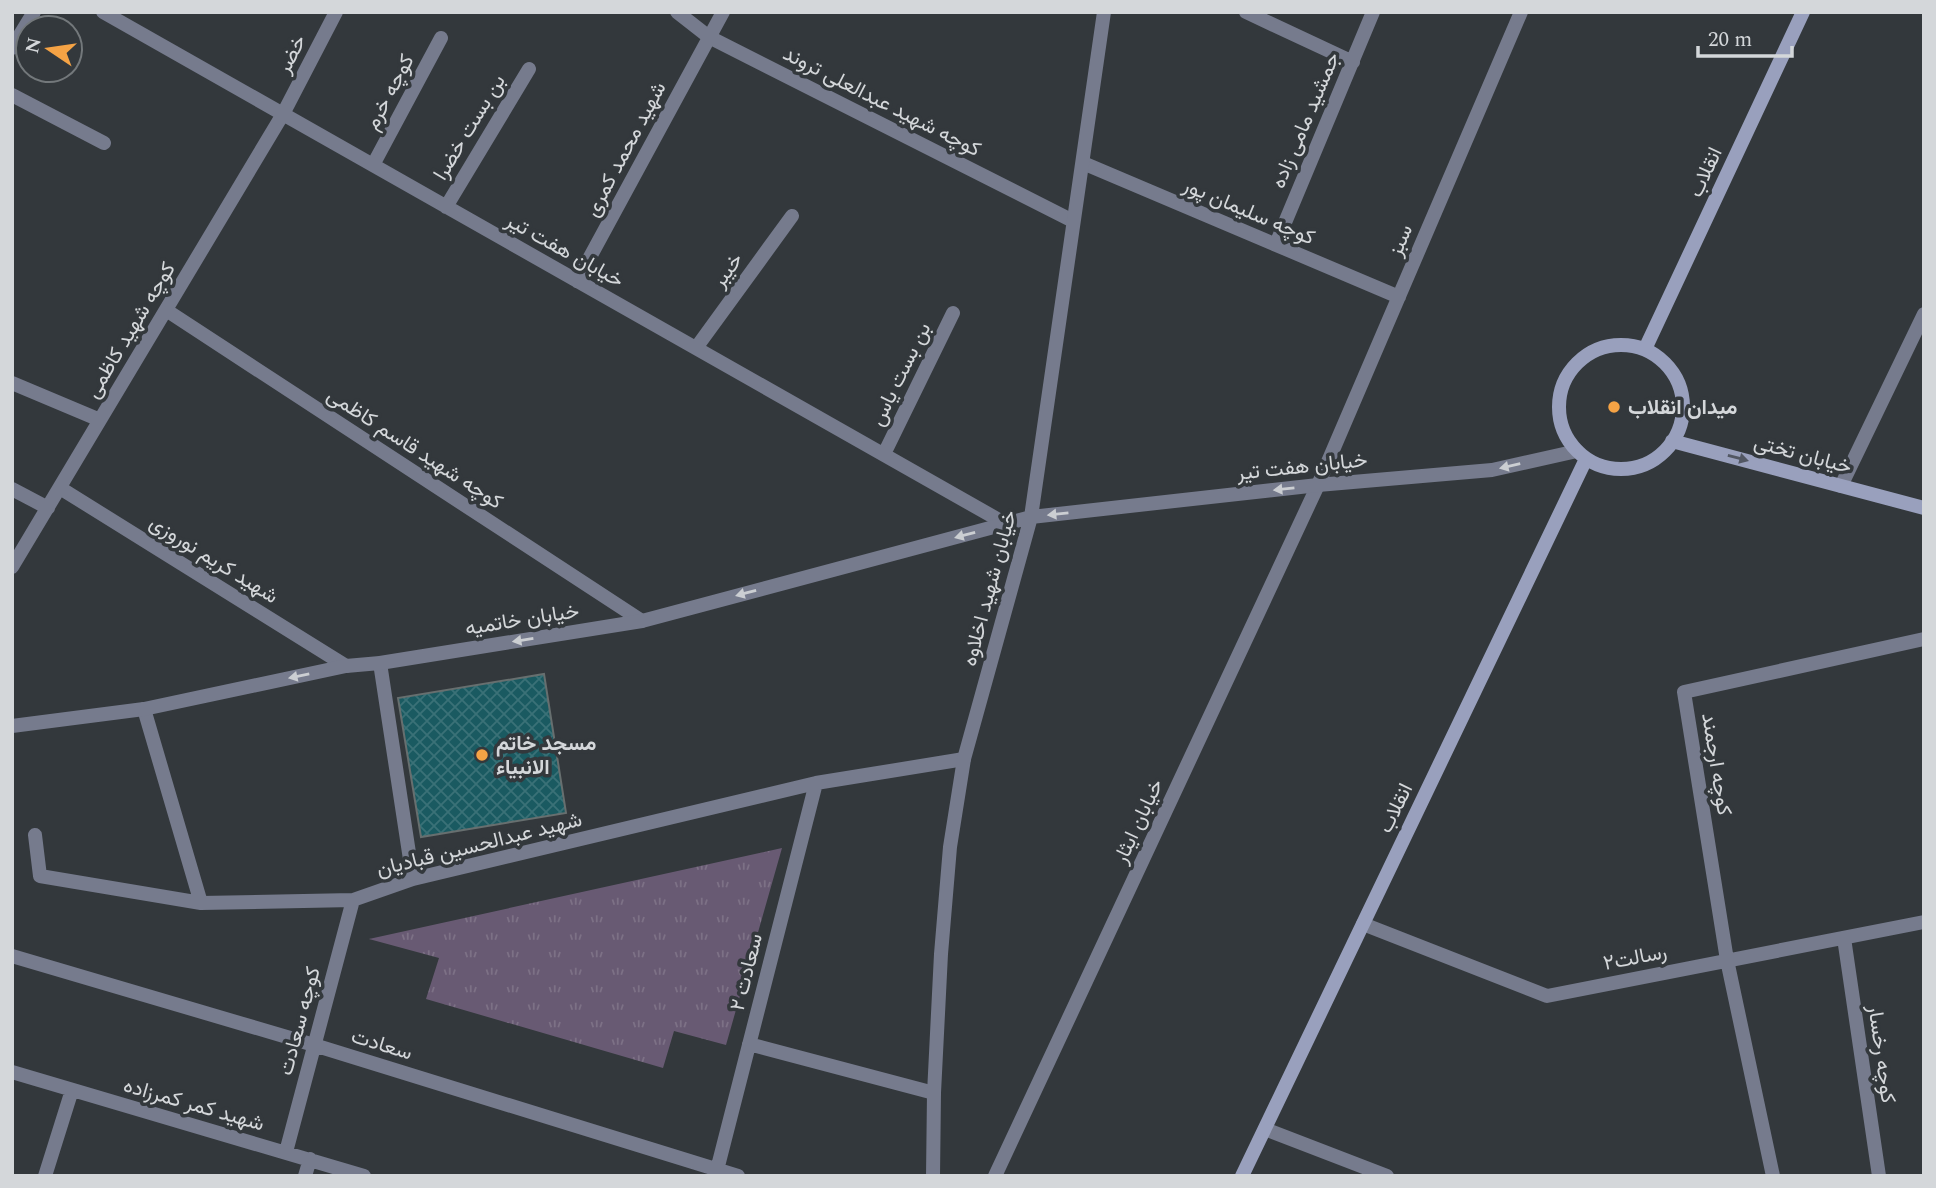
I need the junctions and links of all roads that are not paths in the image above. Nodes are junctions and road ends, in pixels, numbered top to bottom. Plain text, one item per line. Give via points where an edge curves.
1 (34, 12) edge
2 (103, 12) edge
3 (336, 12) edge
4 (677, 12) edge
5 (723, 12) edge
6 (1104, 12) edge
7 (1246, 12) edge
8 (1373, 12) edge
9 (1521, 12) edge
10 (1804, 12) edge
11 (709, 37) junction
12 (441, 38) dead end
13 (12, 48) edge
14 (1353, 62) junction
15 (528, 69) dead end
16 (12, 95) edge
17 (283, 114) junction
18 (104, 143) dead end
19 (1083, 163) junction
20 (373, 165) junction
21 (446, 207) junction
22 (792, 216) dead end
23 (1073, 221) junction
24 (1276, 244) junction
25 (577, 281) junction
26 (1399, 297) junction
27 (166, 310) junction
28 (953, 313) dead end
29 (1924, 314) edge
30 (696, 348) junction
31 (1645, 349) junction
32 (12, 383) edge
33 (100, 420) junction
34 (1672, 441) junction
35 (884, 454) junction
36 (1581, 455) junction
37 (1318, 485) junction
38 (1841, 486) junction
39 (60, 488) junction
40 (12, 489) edge
41 (48, 508) junction
42 (1924, 508) edge
43 (1031, 517) junction
44 (1006, 524) junction
45 (12, 567) edge
46 (642, 621) junction
47 (1924, 639) edge
48 (380, 663) junction
49 (346, 666) junction
50 (144, 709) junction
51 (12, 726) edge
52 (964, 759) junction
53 (816, 783) junction
54 (35, 835) dead end
55 (414, 879) junction
56 (353, 900) junction
57 (201, 902) junction
58 (1924, 922) edge
59 (1363, 924) junction
60 (1844, 938) junction
61 (12, 956) edge
62 (1727, 960) junction
63 (749, 1044) junction
64 (314, 1045) junction
65 (12, 1072) edge
66 (72, 1090) junction
67 (934, 1093) junction
68 (1265, 1129) junction
69 (286, 1152) junction
70 (310, 1159) junction
71 (717, 1170) junction
72 (45, 1176) edge
73 (305, 1176) edge
74 (364, 1176) edge
75 (738, 1176) edge
76 (933, 1176) edge
77 (995, 1176) edge
78 (1242, 1176) edge
79 (1387, 1176) edge
80 (1773, 1176) edge
81 (1879, 1176) edge

1 - 13 street
2 - 17 street, خیابان هفت تیر
3 - 17 street, خضر
4 - 11 street, کوچه شهید عبدالعلی تروند
5 - 11 street, شهید محمد کمری
6 - 19 street, خیابان شهید اخلاوه
7 - 14 street
8 - 14 street, جمشید مامی زاده
9 - 26 street, سبز
10 - 31 main road, انقلاب
11 - 23 street, کوچه شهید عبدالعلی تروند
11 - 25 street, شهید محمد کمری
12 - 20 street, کوچه خرم
14 - 24 street, جمشید مامی زاده
15 - 21 street, بن بست خضرا
16 - 18 street
17 - 20 street, خیابان هفت تیر
17 - 27 street, کوچه شهید کاظمی
19 - 23 street, خیابان شهید اخلاوه
19 - 24 street, کوچه سلیمان پور
20 - 21 street, خیابان هفت تیر
21 - 25 street, خیابان هفت تیر
22 - 30 street, خیبر
23 - 43 street, خیابان شهید اخلاوه
24 - 26 street, کوچه سلیمان پور
25 - 30 street, خیابان هفت تیر
26 - 37 street, سبز
27 - 33 street, کوچه شهید کاظمی
27 - 46 street, کوچه شهید قاسم کاظمی
28 - 35 street, بن بست یاس
29 - 38 street
30 - 35 street, خیابان هفت تیر
31 - 34 main road via 1675,376 1682,395 1683,415
31 - 36 main road via 1624,344 1603,347 1584,356 1569,372 1560,391 1559,412 1565,433
32 - 33 street
33 - 39 street, کوچه شهید کاظمی
34 - 36 main road via 1665,451 1637,468 1602,467
34 -> 38 main road, خیابان تختی
35 - 44 street, خیابان هفت تیر
36 -> 37 street, خیابان هفت تیر via 1492,470
36 - 59 main road, انقلاب
37 -> 43 street, خیابان هفت تیر
37 - 77 street, خیابان ایثار
38 - 42 main road, خیابان تختی
39 - 41 street, کوچه شهید کاظمی
39 - 49 street, شهید کریم نوروزی
40 - 41 street
41 - 45 street, کوچه شهید کاظمی
43 - 44 street, خیابان خاتمیه
43 - 52 street, خیابان شهید اخلاوه
44 -> 46 street, خیابان خاتمیه
46 -> 48 street, خیابان خاتمیه
47 - 62 street, کوچه ارجمند via 1684,692
48 - 49 street, خیابان خاتمیه
48 - 55 street
49 -> 50 street, خیابان خاتمیه
50 - 51 street, خیابان خاتمیه
50 - 57 street
52 - 53 street, شهید عبدالحسین قبادیان
52 - 67 street, خیابان شهید اخلاوه via 950,847
53 - 55 street, شهید عبدالحسین قبادیان
53 - 63 street, سعادت ۲
54 - 57 street, شهید عبدالحسین قبادیان via 40,876
55 - 56 street, شهید عبدالحسین قبادیان
56 - 57 street, شهید عبدالحسین قبادیان
56 - 64 street, کوچه سعادت
58 - 60 street, رسالت۲
59 - 62 street, رسالت۲ via 1548,996
59 - 68 main road, انقلاب
60 - 62 street, رسالت۲
60 - 81 street, کوچه رخسار
61 - 64 street, سعادت
62 - 80 street
63 - 67 street
63 - 71 street, سعادت ۲
64 - 69 street, کوچه سعادت
64 - 71 street, سعادت
65 - 66 street, شهید کمر کمرزاده
66 - 69 street, شهید کمر کمرزاده
66 - 72 street
67 - 76 street, خیابان شهید اخلاوه
68 - 78 main road, انقلاب
68 - 79 street
69 - 70 street, شهید کمر کمرزاده
70 - 73 street
70 - 74 street, شهید کمر کمرزاده
71 - 75 street, سعادت

